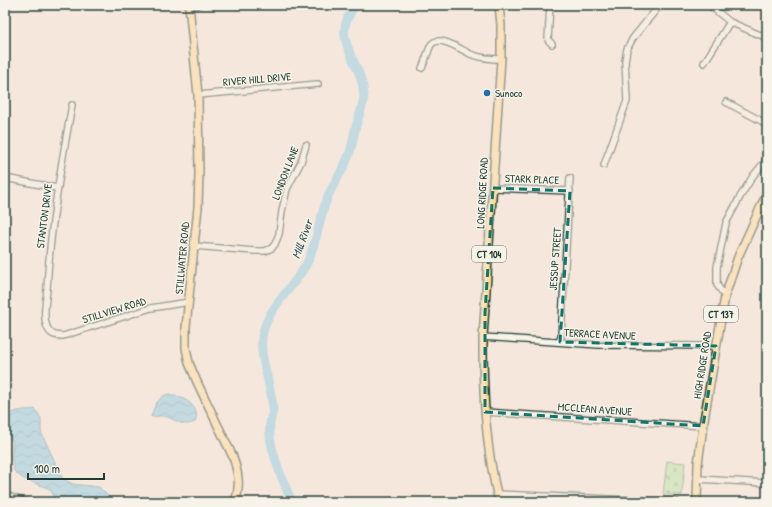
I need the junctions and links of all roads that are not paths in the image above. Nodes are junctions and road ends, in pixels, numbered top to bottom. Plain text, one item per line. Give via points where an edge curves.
1 (198, 5) edge
2 (499, 5) edge
3 (550, 5) edge
4 (660, 5) edge
5 (709, 5) edge
6 (189, 6) edge
7 (730, 22) junction
8 (767, 38) edge
9 (552, 44) dead end
10 (501, 60) junction
11 (704, 63) dead end
12 (422, 68) dead end
13 (318, 84) dead end
14 (198, 94) junction
15 (726, 102) dead end
16 (72, 105) dead end
17 (767, 124) edge
18 (306, 145) dead end
19 (767, 159) edge
20 (604, 165) dead end
21 (5, 178) edge
22 (570, 178) dead end
23 (57, 188) junction
24 (492, 188) junction
25 (570, 191) junction
26 (767, 193) edge
27 (194, 246) junction
28 (724, 296) junction
29 (189, 302) junction
30 (48, 330) joint
31 (484, 337) junction
32 (559, 342) junction
33 (716, 346) junction
34 (485, 412) junction
35 (703, 426) junction
36 (698, 479) junction
37 (767, 483) edge
38 (497, 494) junction
39 (5, 495) edge
40 (26, 502) edge
41 (236, 502) edge
42 (499, 502) edge
43 (677, 502) edge
44 (697, 502) edge

1 - 6 street
2 - 10 main road, LONG RIDGE ROAD / CT 104
3 - 9 street via 548,40
4 - 20 street via 627,49 625,61 628,101
5 - 7 street
6 - 14 main road, STILLWATER ROAD
7 - 8 street
7 - 11 street
10 - 12 street via 474,56 448,43 436,41 431,45
10 - 24 main road, LONG RIDGE ROAD / CT 104
13 - 14 street, RIVER HILL DRIVE
14 - 27 main road, STILLWATER ROAD via 199,174
15 - 17 street
16 - 23 street, STANTON DRIVE
18 - 27 street, LONDON LANE via 301,162 287,189 279,234 272,248 254,251
19 - 28 street via 753,176 726,223 716,267 718,285
21 - 23 street
22 - 25 street, JESSUP STREET
23 - 30 street, STANTON DRIVE via 45,315
24 - 25 street, STARK PLACE
24 - 31 main road, LONG RIDGE ROAD / CT 104
25 - 32 street, JESSUP STREET
26 - 28 main road, HIGH RIDGE ROAD / CT 137 via 738,257
27 - 29 main road, STILLWATER ROAD
28 - 33 main road, HIGH RIDGE ROAD / CT 137
29 - 30 street, STILLVIEW ROAD via 151,308 63,336 56,336
29 - 41 main road, STILLWATER ROAD via 186,339 189,363 237,468 239,490
31 - 32 street, TERRACE AVENUE
31 - 34 main road, LONG RIDGE ROAD / CT 104
32 - 33 street, TERRACE AVENUE
33 - 35 main road, HIGH RIDGE ROAD / CT 137
34 - 35 street, MCCLEAN AVENUE
34 - 38 main road, LONG RIDGE ROAD / CT 104
35 - 36 main road, HIGH RIDGE ROAD / CT 137
36 - 37 street
36 - 44 main road, HIGH RIDGE ROAD / CT 137
38 - 42 main road, LONG RIDGE ROAD / CT 104
38 - 43 street
39 - 40 street

